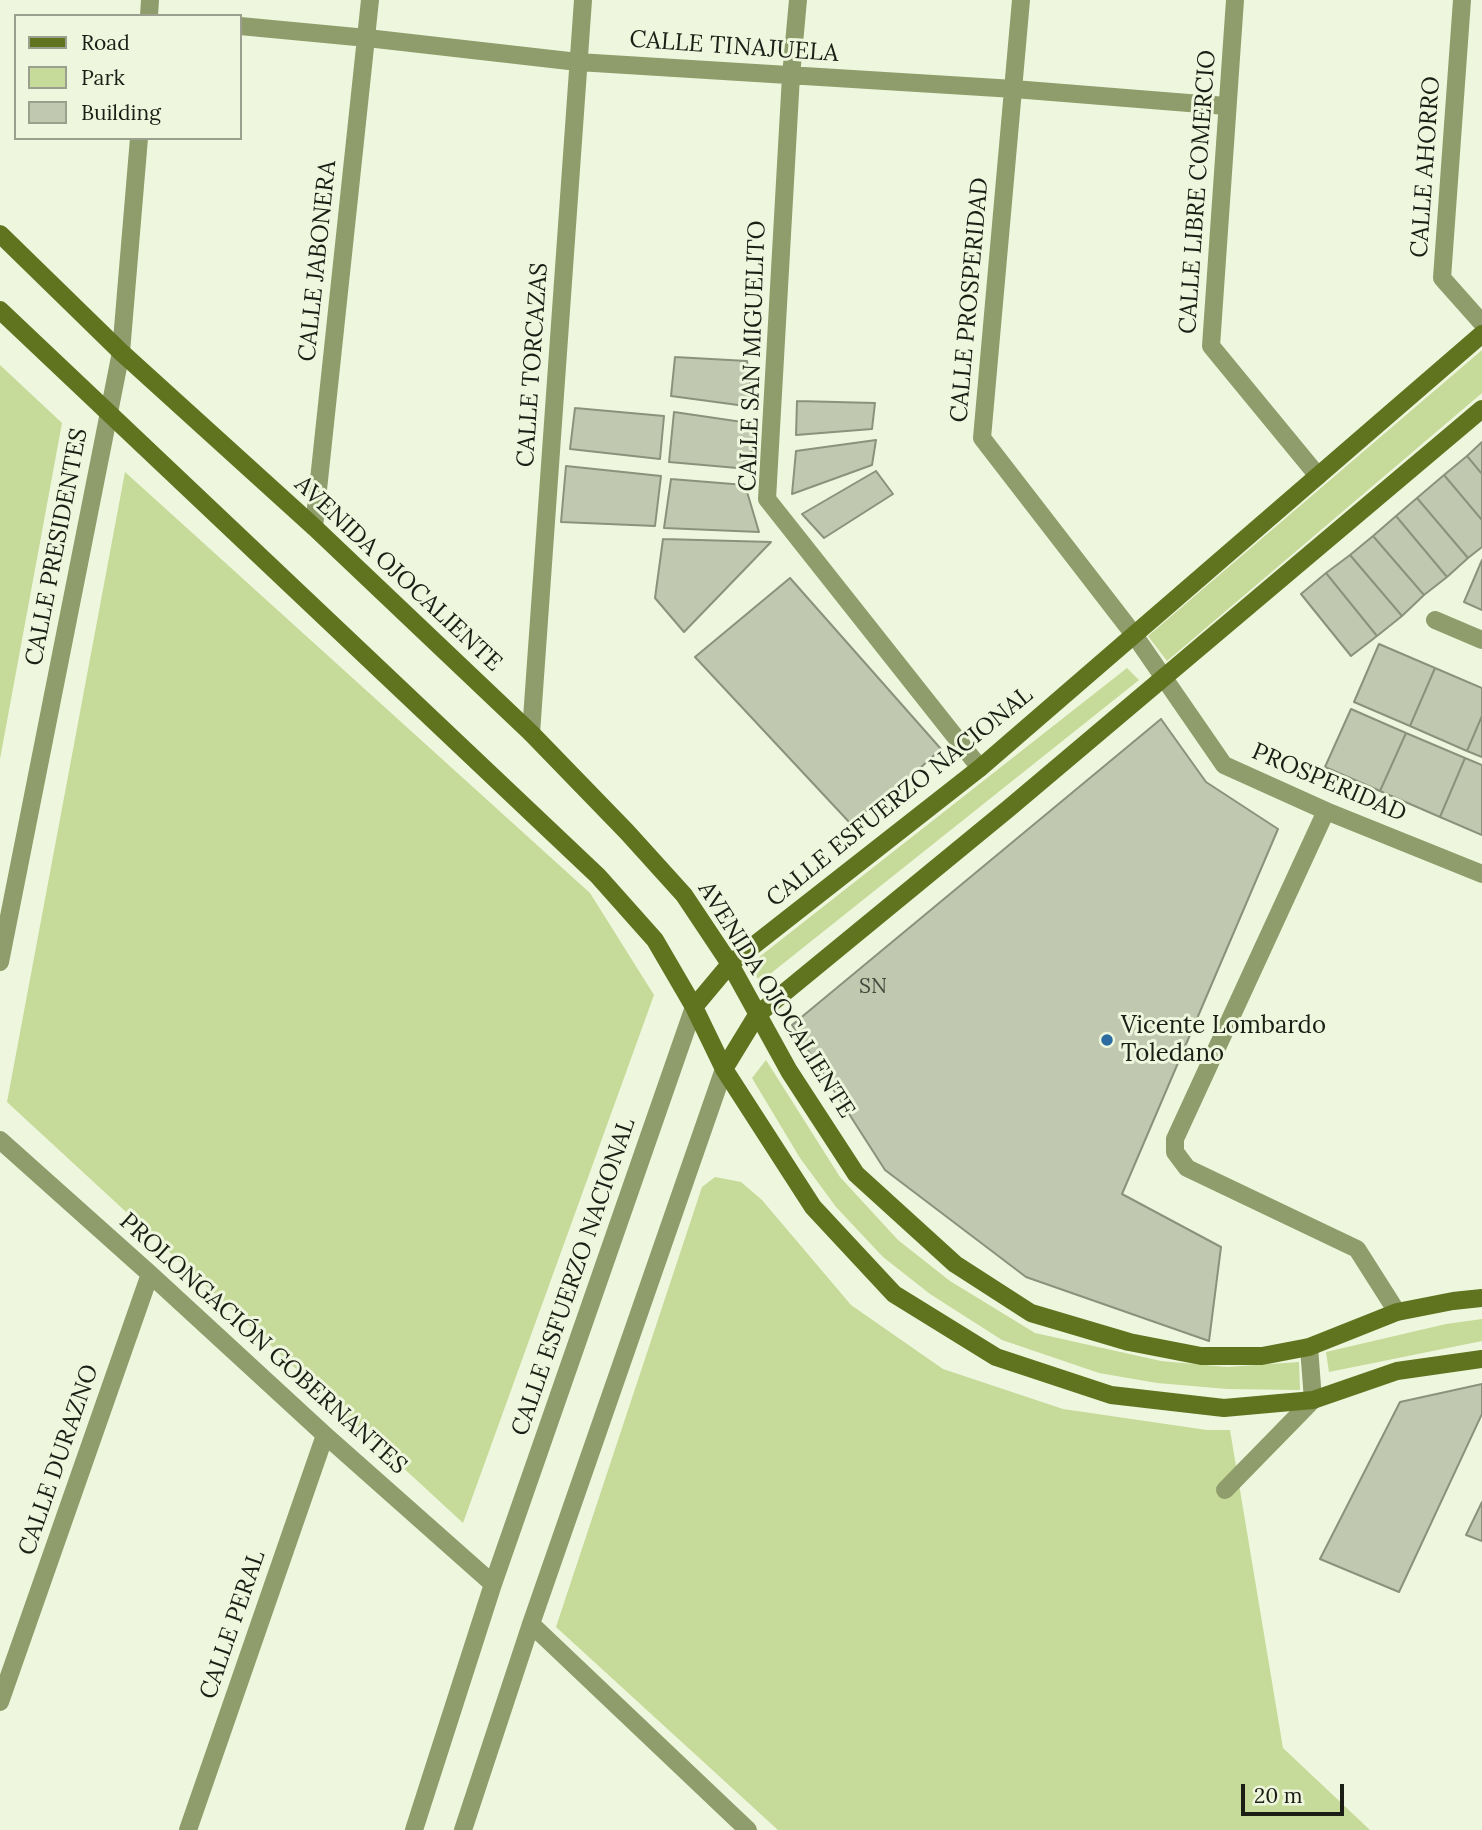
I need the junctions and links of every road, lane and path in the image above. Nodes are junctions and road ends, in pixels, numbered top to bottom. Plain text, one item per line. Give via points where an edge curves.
1 (370, 0) edge
2 (583, 0) edge
3 (798, 0) edge
4 (1021, 0) edge
5 (1235, 0) edge
6 (1462, 0) edge
7 (242, 26) edge
8 (367, 38) junction
9 (578, 62) junction
10 (791, 76) junction
11 (1014, 89) junction
12 (1226, 106) junction
13 (139, 140) edge
14 (0, 234) edge
15 (0, 310) edge
16 (1482, 323) edge
17 (1482, 334) edge
18 (121, 352) junction
19 (1482, 409) edge
20 (109, 411) junction
21 (1318, 476) junction
22 (314, 527) junction
23 (1435, 620) dead end
24 (1135, 636) junction
25 (1482, 640) edge
26 (1163, 678) junction
27 (531, 733) junction
28 (980, 768) junction
29 (1326, 811) junction
30 (1482, 874) edge
31 (0, 961) edge
32 (730, 964) junction
33 (694, 1007) junction
34 (757, 1015) junction
35 (724, 1069) junction
36 (0, 1140) edge
37 (150, 1274) junction
38 (1482, 1298) edge
39 (1397, 1312) junction
40 (1309, 1347) junction
41 (1482, 1359) edge
42 (1313, 1400) junction
43 (325, 1435) junction
44 (1225, 1490) dead end
45 (493, 1584) junction
46 (531, 1624) junction
47 (0, 1702) edge
48 (188, 1830) edge
49 (414, 1830) edge
50 (463, 1830) edge
51 (748, 1830) edge

1 - 8 street, CALLE JABONERA
2 - 9 street, CALLE TORCAZAS
3 - 10 street, CALLE SAN MIGUELITO
4 - 11 street, CALLE PROSPERIDAD
5 - 12 street, CALLE LIBRE COMERCIO
6 - 16 street, CALLE AHORRO via 1443,278
7 - 8 street, CALLE TINAJUELA
8 - 9 street, CALLE TINAJUELA
8 - 22 street, CALLE JABONERA
9 - 10 street, CALLE TINAJUELA
9 - 27 street, CALLE TORCAZAS
10 - 11 street, CALLE TINAJUELA
10 - 28 street, CALLE SAN MIGUELITO via 768,499
11 - 12 street, CALLE TINAJUELA
11 - 24 street, CALLE PROSPERIDAD via 982,438
12 - 21 street, CALLE LIBRE COMERCIO via 1211,346
13 - 18 street, CALLE PRESIDENTES
14 - 18 main road, AVENIDA OJOCALIENTE
15 - 20 main road
17 - 21 main road, CALLE ESFUERZO NACIONAL
18 - 20 street, CALLE PRESIDENTES
18 - 22 main road, AVENIDA OJOCALIENTE
19 - 26 main road
20 - 31 street, CALLE PRESIDENTES
20 - 33 main road via 598,876 654,940
21 - 24 main road, CALLE ESFUERZO NACIONAL
22 - 27 main road, AVENIDA OJOCALIENTE
23 - 25 street
24 - 26 street, PROSPERIDAD
24 - 28 main road, CALLE ESFUERZO NACIONAL
26 - 29 street, PROSPERIDAD via 1224,765
26 - 34 main road
27 - 32 main road, AVENIDA OJOCALIENTE via 684,895
28 - 32 main road, CALLE ESFUERZO NACIONAL
29 - 30 street, PROSPERIDAD
29 - 39 street via 1175,1139 1175,1152 1188,1168 1357,1249
32 - 33 main road, CALLE ESFUERZO NACIONAL
32 - 34 main road, AVENIDA OJOCALIENTE
33 - 35 main road
33 - 45 street, CALLE ESFUERZO NACIONAL
34 - 35 main road
34 - 40 main road, AVENIDA OJOCALIENTE via 856,1174 954,1264 1031,1313 1129,1342 1201,1356 1262,1356
35 - 42 main road via 813,1207 894,1294 996,1357 1111,1395 1224,1408
35 - 46 street
36 - 37 street, PROLONGACIÓN GOBERNANTES
37 - 43 street, PROLONGACIÓN GOBERNANTES
37 - 47 street, CALLE DURAZNO
38 - 39 main road, AVENIDA OJOCALIENTE
39 - 40 main road, AVENIDA OJOCALIENTE
40 - 42 street
41 - 42 main road via 1397,1371
42 - 44 street
43 - 45 street, PROLONGACIÓN GOBERNANTES
43 - 48 street, CALLE PERAL
45 - 49 street, CALLE ESFUERZO NACIONAL
46 - 50 street
46 - 51 street

